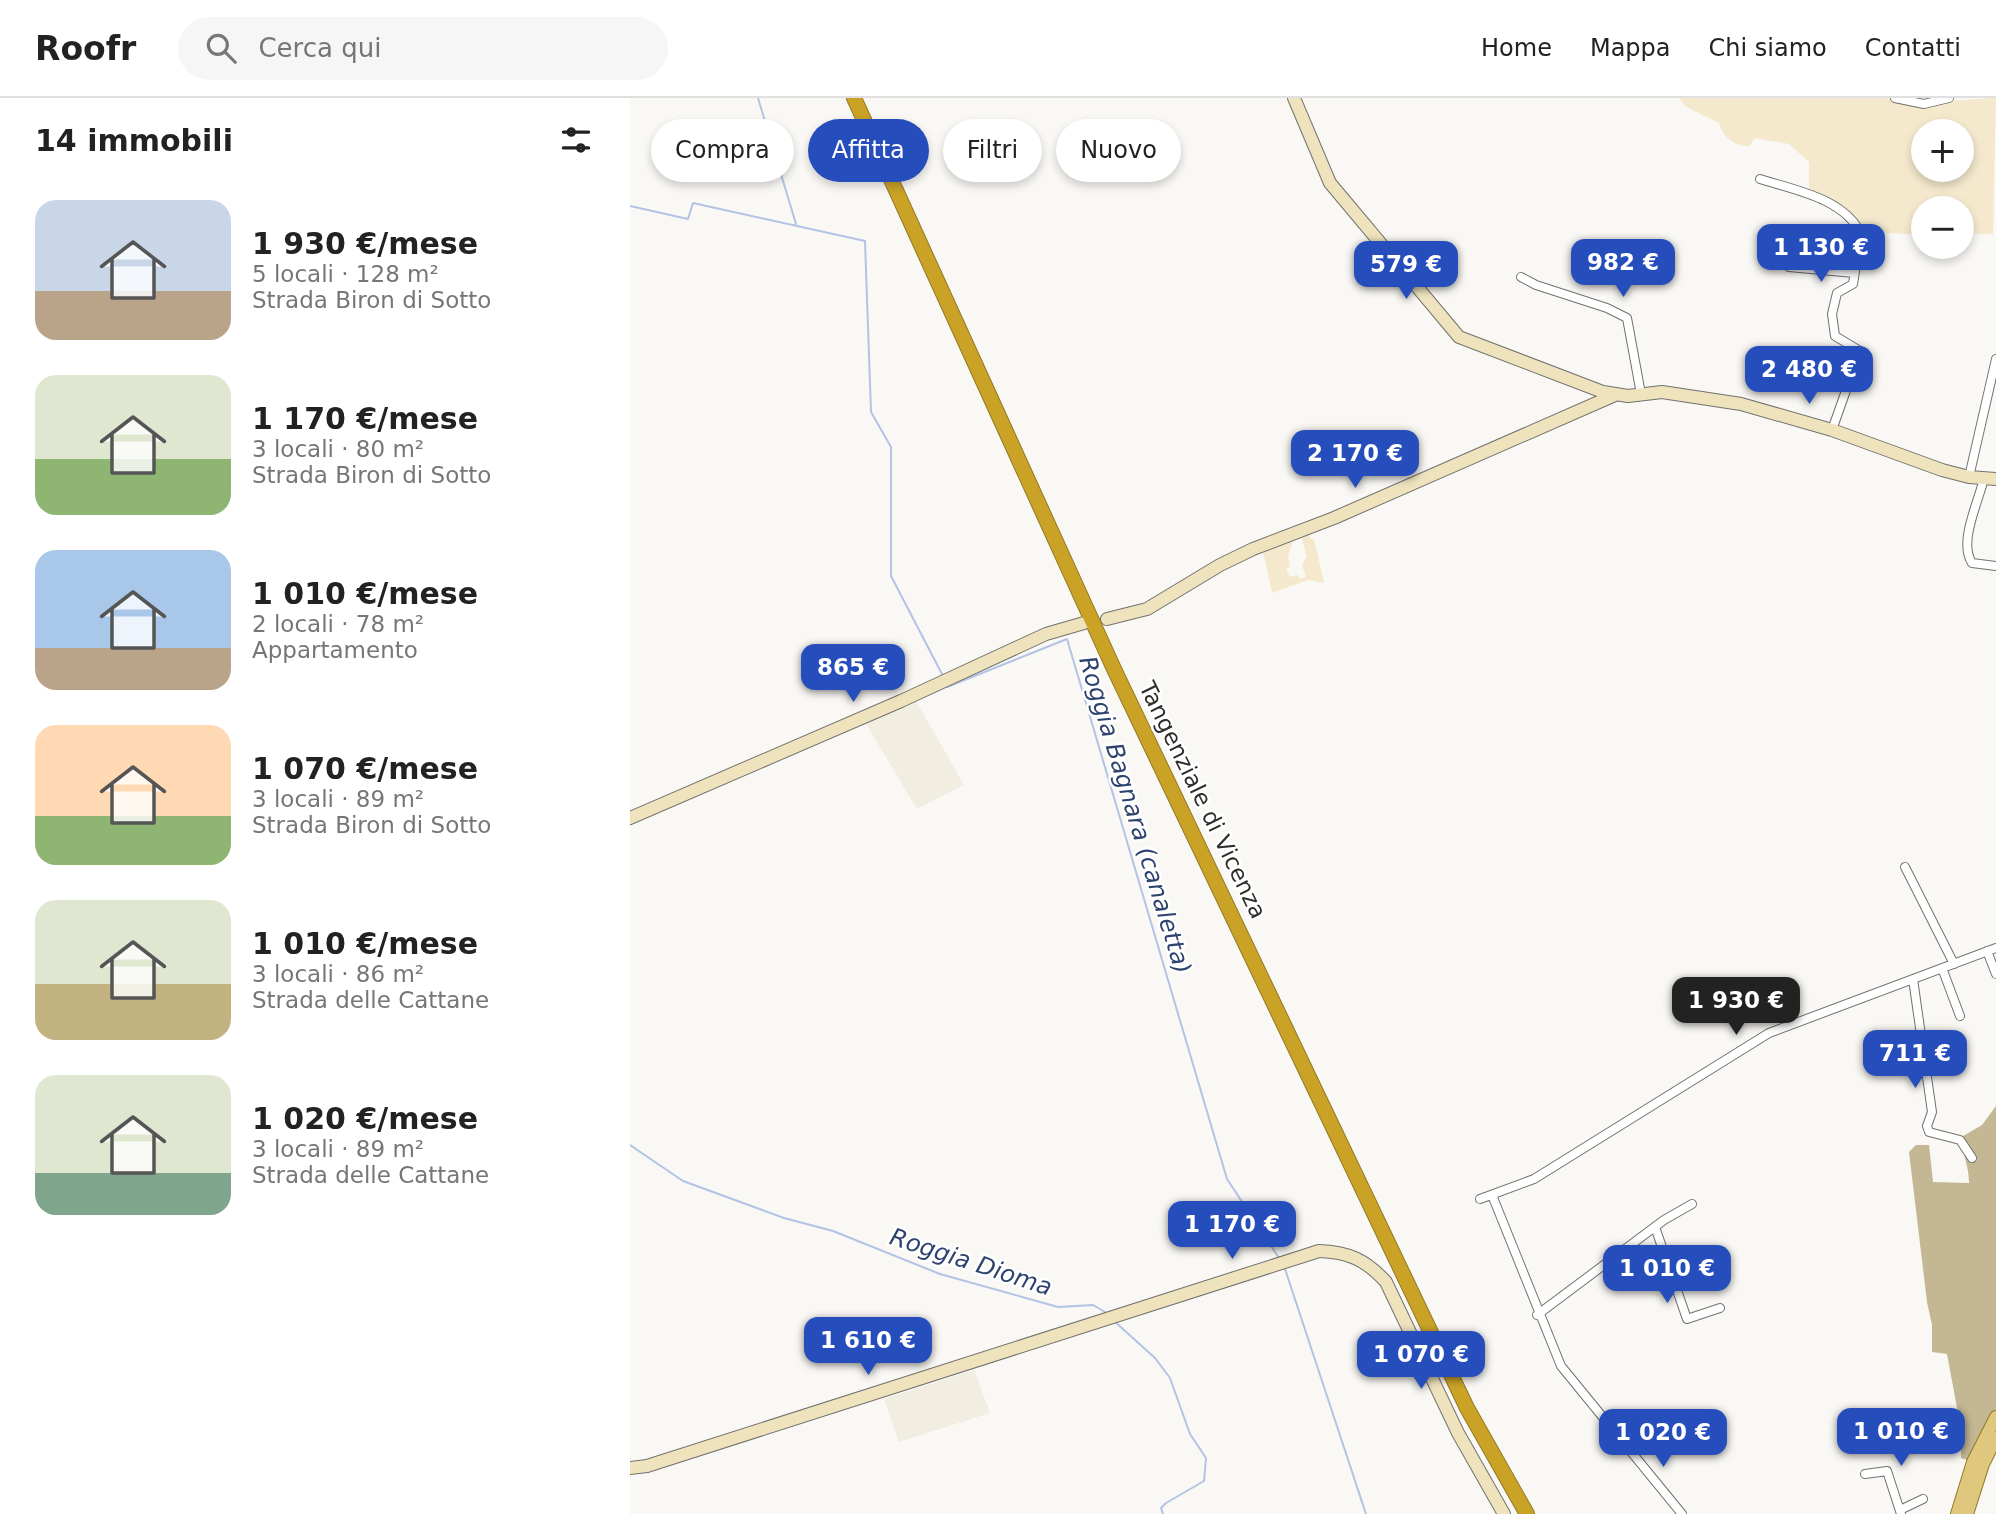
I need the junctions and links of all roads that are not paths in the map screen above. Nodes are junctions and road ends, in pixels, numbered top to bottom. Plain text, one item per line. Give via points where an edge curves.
1 (854, 98) edge
2 (1294, 98) edge
3 (1895, 98) edge
4 (1949, 98) edge
5 (1760, 179) dead end
6 (1789, 267) dead end
7 (1854, 273) junction
8 (1521, 276) dead end
9 (1996, 359) edge
10 (1642, 394) junction
11 (1615, 395) junction
12 (1832, 430) junction
13 (1969, 477) junction
14 (1990, 479) edge
15 (1996, 566) edge
16 (1107, 619) dead end
17 (1084, 623) dead end
18 (630, 818) edge
19 (1905, 867) dead end
20 (1992, 950) edge
21 (1954, 964) junction
22 (1942, 968) junction
23 (1996, 974) edge
24 (1913, 979) junction
25 (1960, 1016) dead end
26 (1972, 1158) dead end
27 (1492, 1195) junction
28 (1480, 1199) dead end
29 (1692, 1204) dead end
30 (1654, 1227) junction
31 (1720, 1308) dead end
32 (1537, 1315) junction
33 (1996, 1417) edge
34 (1996, 1438) edge
35 (647, 1466) junction
36 (630, 1468) edge
37 (1865, 1474) dead end
38 (630, 1477) edge
39 (1923, 1499) dead end
40 (1901, 1512) edge
41 (1504, 1514) edge
42 (1527, 1514) edge
43 (1682, 1514) edge
44 (1957, 1514) edge
45 (1967, 1514) edge

1 - 42 highway, Tangenziale di Vicenza via 1114,669 1468,1408
2 - 11 street via 1330,183 1459,337
3 - 4 street via 1924,104
5 - 7 street via 1820,198 1854,223 1861,234
6 - 7 street
7 - 12 street via 1853,284 1837,293 1831,323 1839,341 1859,348 1860,355
8 - 10 street via 1627,318
9 - 13 street
10 - 11 street
10 - 12 street via 1688,394 1741,404
11 - 16 street via 1253,549 1147,609
12 - 13 street
13 - 14 street
14 - 15 street via 1969,536 1968,557 1972,563
17 - 18 street via 1046,634
19 - 21 street
20 - 21 street
20 - 23 street
21 - 22 street
22 - 24 street
22 - 25 street
24 - 26 street via 1932,1112 1927,1126 1929,1132 1960,1140
24 - 27 street via 1769,1033 1534,1179
27 - 28 street
27 - 32 street
29 - 30 street
30 - 31 street via 1687,1319
30 - 32 street
32 - 43 street via 1561,1366
33 - 44 main road via 1973,1462
34 - 45 main road
35 - 36 street
35 - 38 street
35 - 41 street via 1319,1251 1353,1255 1372,1266 1386,1282 1458,1433
37 - 40 street via 1887,1471
39 - 40 street

